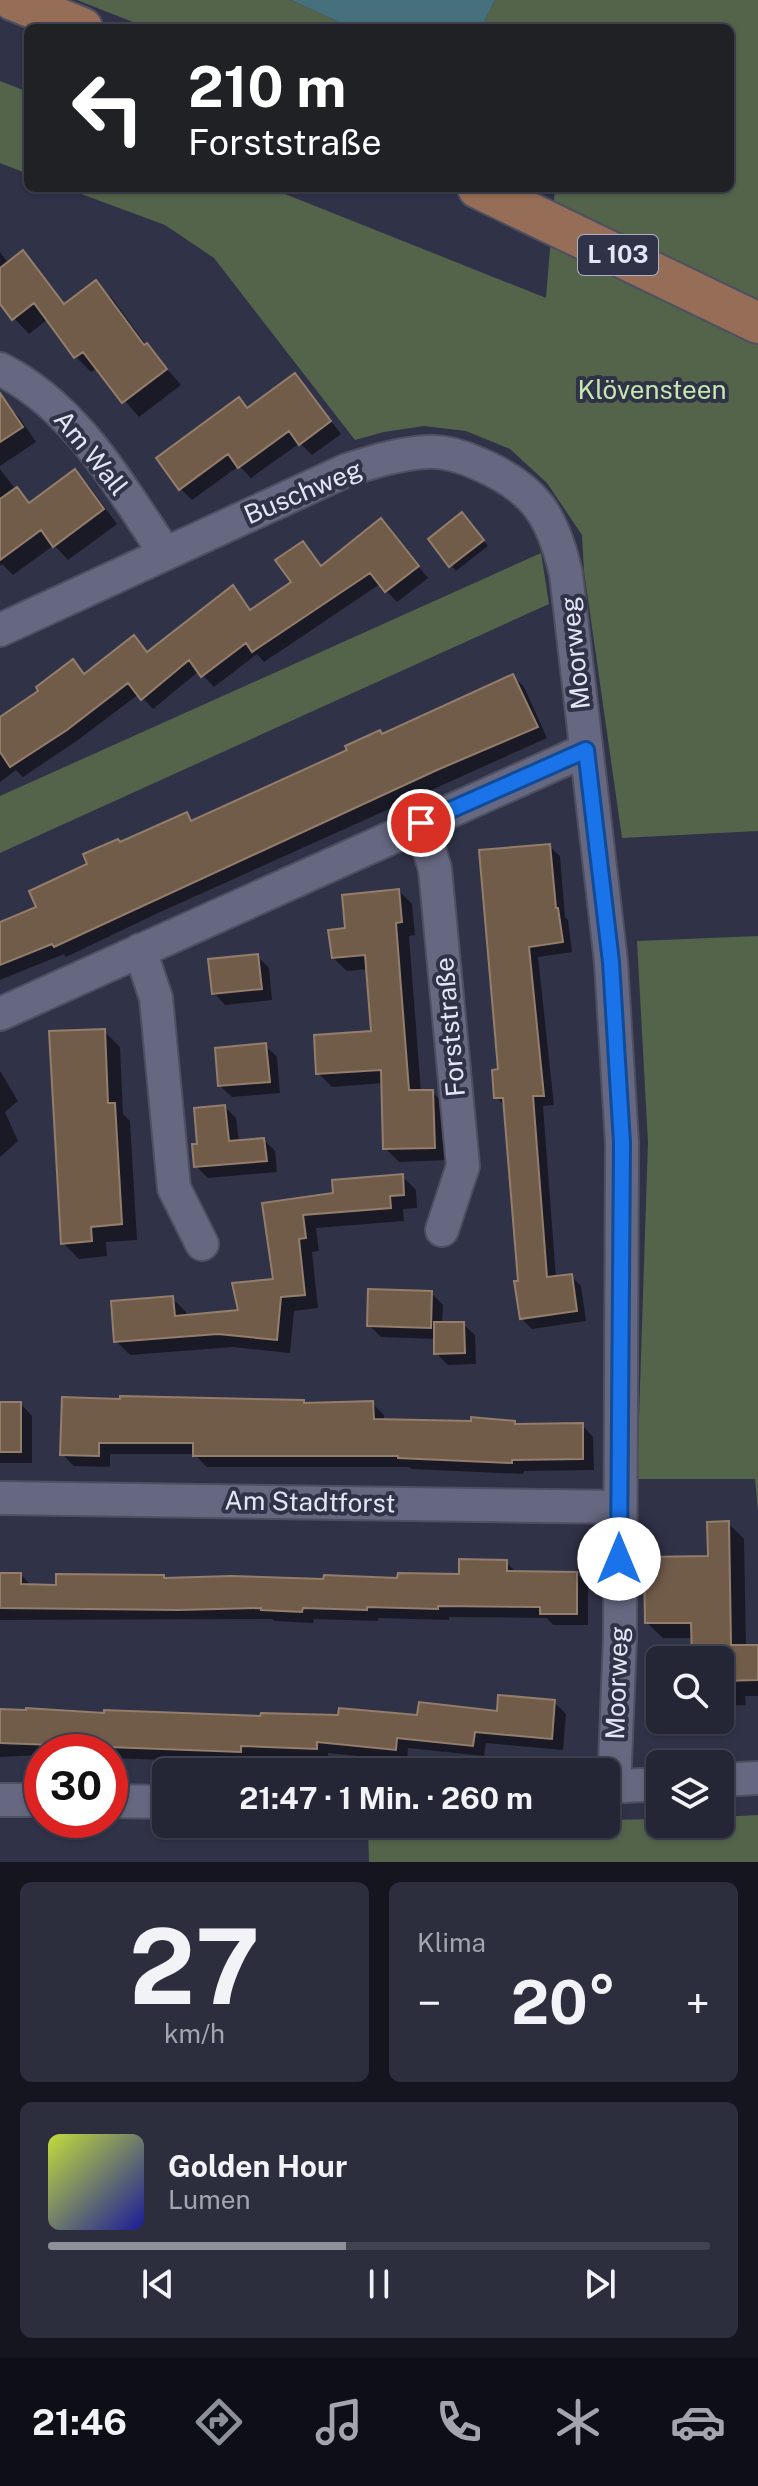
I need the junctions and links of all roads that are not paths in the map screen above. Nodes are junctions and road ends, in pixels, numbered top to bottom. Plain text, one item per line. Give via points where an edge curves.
1 (13, 0) edge
2 (72, 24) edge
3 (486, 192) edge
4 (758, 323) edge
5 (0, 369) edge
6 (165, 553) junction
7 (566, 574) joint
8 (0, 630) edge
9 (586, 750) junction
10 (421, 823) junction
11 (140, 950) junction
12 (0, 1014) edge
13 (442, 1230) dead end
14 (202, 1244) dead end
15 (0, 1498) edge
16 (619, 1507) junction
17 (612, 1758) edge
18 (758, 1778) edge
19 (734, 1779) edge
20 (646, 1785) edge
21 (620, 1786) edge
22 (0, 1800) edge
23 (24, 1800) edge
24 (128, 1801) edge
25 (152, 1802) edge

1 - 2 main road
3 - 4 main road, L 103
5 - 6 street, Am Wall via 62,412
6 - 7 street, Buschweg via 347,470 429,451 467,458 507,476 539,504 559,542
6 - 8 street, Buschweg
7 - 9 street, Moorweg
9 - 10 street
9 - 16 street, Moorweg via 611,962 622,1143
10 - 11 street
10 - 13 street, Forststraße via 435,869 463,1166
11 - 12 street
11 - 14 street via 156,998 174,1188
15 - 16 street, Am Stadtforst
16 - 17 street, Moorweg via 620,1638
18 - 19 street
20 - 21 street
22 - 23 street
24 - 25 street

